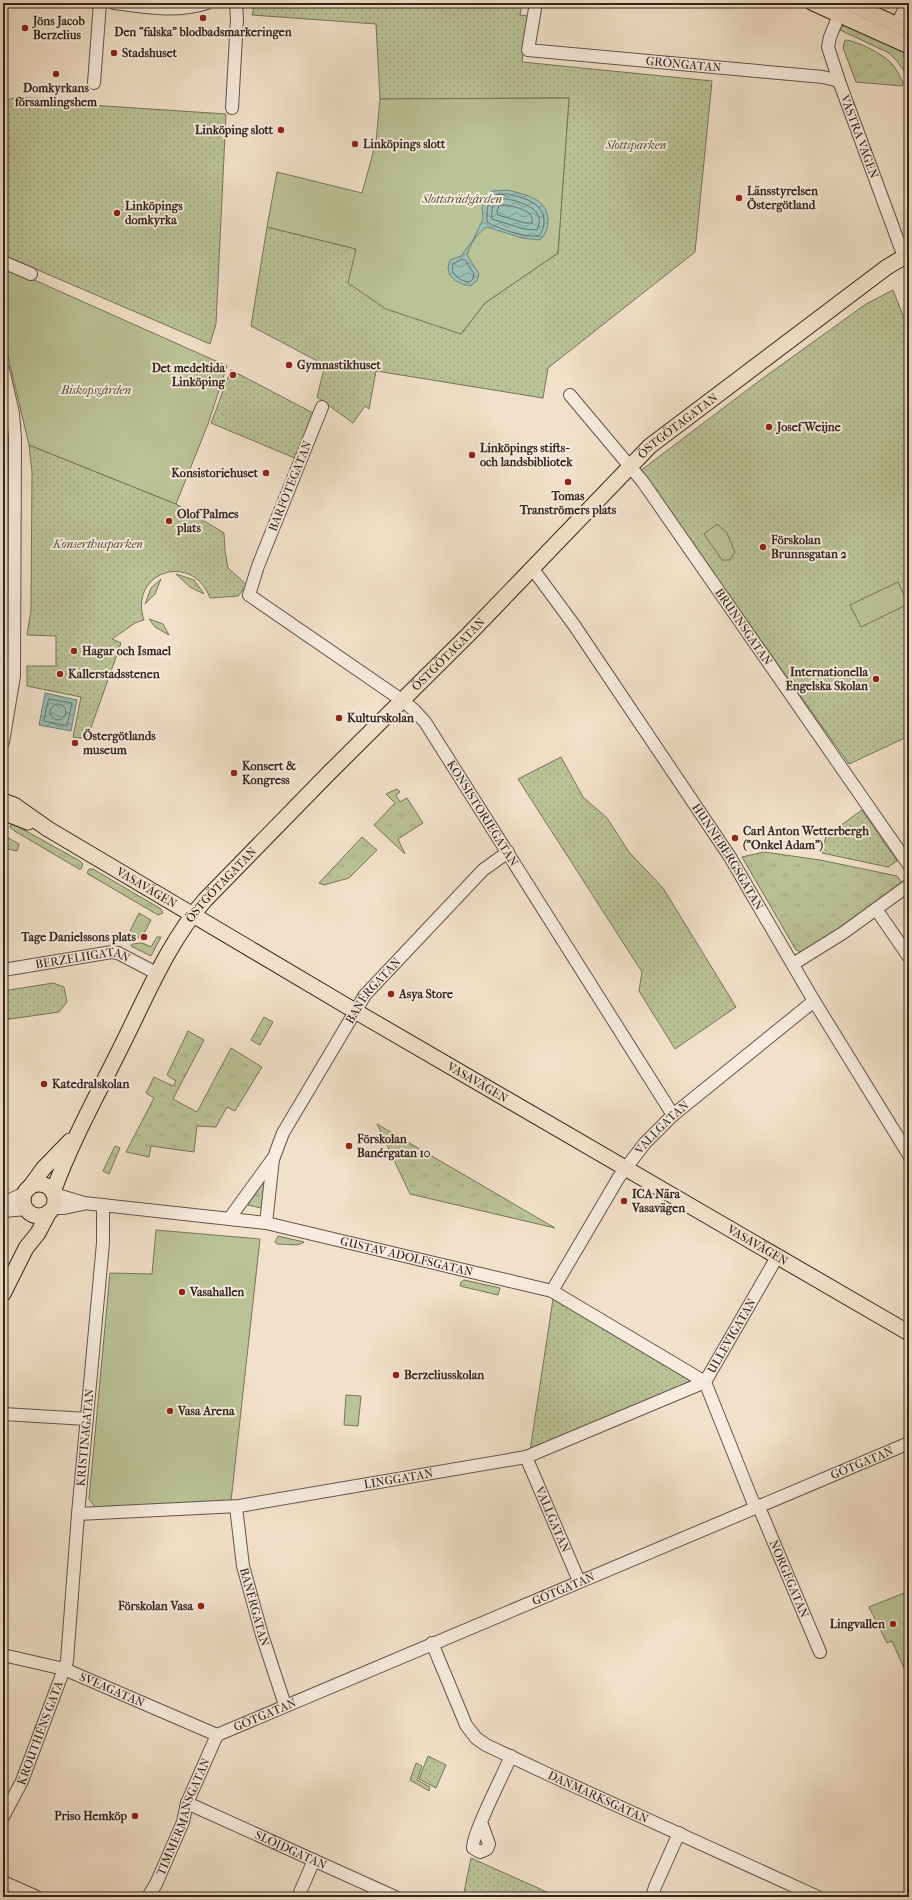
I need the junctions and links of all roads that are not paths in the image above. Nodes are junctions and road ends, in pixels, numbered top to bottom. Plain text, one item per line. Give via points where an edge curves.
1 (100, 3) edge
2 (114, 3) edge
3 (207, 3) edge
4 (236, 3) edge
5 (536, 3) edge
6 (813, 3) edge
7 (849, 3) edge
8 (907, 3) edge
9 (841, 9) edge
10 (903, 27) edge
11 (909, 46) edge
12 (839, 81) junction
13 (94, 83) dead end
14 (232, 108) dead end
15 (907, 260) edge
16 (3, 262) edge
17 (30, 274) dead end
18 (3, 368) edge
19 (570, 395) dead end
20 (322, 407) dead end
21 (9, 451) edge
22 (630, 466) junction
23 (258, 566) joint
24 (532, 568) junction
25 (7, 700) edge
26 (402, 701) junction
27 (3, 742) edge
28 (3, 800) edge
29 (3, 812) edge
30 (48, 829) junction
31 (508, 852) junction
32 (909, 865) edge
33 (909, 885) edge
34 (876, 909) junction
35 (192, 915) junction
36 (909, 957) edge
37 (793, 964) junction
38 (3, 970) edge
39 (158, 974) junction
40 (814, 1001) junction
41 (354, 1011) junction
42 (673, 1115) junction
43 (77, 1134) junction
44 (909, 1155) edge
45 (274, 1157) junction
46 (625, 1168) junction
47 (28, 1190) junction
48 (52, 1201) junction
49 (3, 1203) edge
50 (103, 1205) junction
51 (28, 1210) junction
52 (3, 1211) edge
53 (229, 1218) junction
54 (266, 1223) junction
55 (26, 1248) junction
56 (777, 1257) junction
57 (552, 1291) junction
58 (3, 1294) edge
59 (909, 1333) edge
60 (705, 1382) junction
61 (3, 1414) edge
62 (87, 1419) junction
63 (909, 1442) edge
64 (526, 1457) junction
65 (236, 1506) junction
66 (756, 1506) junction
67 (78, 1514) junction
68 (579, 1581) junction
69 (432, 1643) junction
70 (820, 1652) dead end
71 (3, 1655) edge
72 (64, 1669) junction
73 (286, 1705) junction
74 (217, 1735) junction
75 (511, 1756) junction
76 (187, 1802) junction
77 (3, 1817) edge
78 (481, 1822) dead end
79 (679, 1833) junction
80 (314, 1860) junction
81 (3, 1882) edge
82 (36, 1897) edge
83 (148, 1897) edge
84 (298, 1897) edge
85 (395, 1897) edge
86 (652, 1897) edge
87 (818, 1897) edge

1 - 13 street
2 - 3 street via 173,9 196,7
4 - 14 street
5 - 12 street, GRÖNGATAN via 528,50
6 - 9 main road
7 - 10 main road
8 - 10 street
9 - 11 main road
9 - 12 street, VÄSTRA VÄGEN via 828,47
12 - 15 street, VÄSTRA VÄGEN
15 - 22 main road, ÖSTGÖTAGATAN via 887,268 665,435
16 - 17 street
18 - 21 street via 12,413
19 - 22 street, BRUNNSGATAN
20 - 23 street, BARFOTEGATAN
21 - 25 street via 14,664
22 - 24 main road, ÖSTGÖTAGATAN
22 - 32 street, BRUNNSGATAN via 644,482
23 - 26 street, KONSISTORIEGATAN via 249,595
24 - 26 main road, ÖSTGÖTAGATAN
24 - 37 street, HUNNEBERGSGATAN via 578,631 727,853
25 - 27 street
26 - 31 street, KONSISTORIEGATAN via 425,722
26 - 35 main road, ÖSTGÖTAGATAN
28 - 30 main road, VASAVÄGEN
29 - 30 main road, VASAVÄGEN
30 - 35 main road, VASAVÄGEN
31 - 41 street, BANÉRGATAN via 483,870 365,995
31 - 42 street, KONSISTORIEGATAN
33 - 34 street
34 - 36 street
34 - 37 street
35 - 39 main road, ÖSTGÖTAGATAN
35 - 41 main road, VASAVÄGEN
37 - 40 street, HUNNEBERGSGATAN
38 - 39 street, BERZELIIGATAN via 112,952
39 - 43 main road, ÖSTGÖTAGATAN
40 - 42 street, VALLGATAN
40 - 44 street, HUNNEBERGSGATAN
41 - 45 street, BANÉRGATAN via 283,1133
41 - 46 main road, VASAVÄGEN
42 - 46 street, VALLGATAN
43 - 47 main road, ÖSTGÖTAGATAN via 43,1169
43 - 48 main road, ÖSTGÖTAGATAN
45 - 53 street, BANÉRGATAN
45 - 54 street, BANÉRGATAN
46 - 56 main road, VASAVÄGEN
46 - 57 street, VALLGATAN
47 - 48 main road via 42,1184
47 - 49 street
47 - 51 main road via 24,1202
48 - 50 street, GUSTAV ADOLFSGATAN
48 - 51 main road via 38,1215
48 - 55 main road, ÖSTGÖTAGATAN via 38,1233
50 - 53 street, GUSTAV ADOLFSGATAN
50 - 62 street, KRISTINAGATAN via 103,1243
51 - 52 street
51 - 55 main road, ÖSTGÖTAGATAN
53 - 54 street, GUSTAV ADOLFSGATAN
54 - 57 street, GUSTAV ADOLFSGATAN
55 - 58 main road, ÖSTGÖTAGATAN
56 - 59 main road, VASAVÄGEN
56 - 60 street, ULLEVIGATAN
57 - 60 street, GUSTAV ADOLFSGATAN
60 - 64 street, LINGGATAN
60 - 66 street, ULLEVIGATAN
61 - 62 street
62 - 67 street, KRISTINAGATAN
63 - 66 street, GÖTGATAN
64 - 65 street, LINGGATAN
64 - 68 street, VALLGATAN
65 - 67 street, LINGGATAN
65 - 73 street, BANÉRGATAN via 243,1566 262,1635
66 - 68 street, GÖTGATAN
66 - 70 street, NORGEGATAN
67 - 72 street, KRISTINAGATAN via 67,1659
68 - 69 street, GÖTGATAN
69 - 73 street, GÖTGATAN
69 - 75 street, DANMARKSGATAN via 470,1733 486,1745
71 - 72 street, SVEAGATAN
72 - 74 street, SVEAGATAN
72 - 77 street, KROUTHÉNS GATA via 22,1781
73 - 74 street, GÖTGATAN
74 - 76 street, TIMMERMANSGATAN
75 - 78 street
75 - 79 street, DANMARKSGATAN
76 - 80 street, SLÖJDGATAN
76 - 83 street, TIMMERMANSGATAN via 183,1822
79 - 86 street via 654,1887
79 - 87 street, DANMARKSGATAN
80 - 84 street
80 - 85 street, SLÖJDGATAN
81 - 82 street

